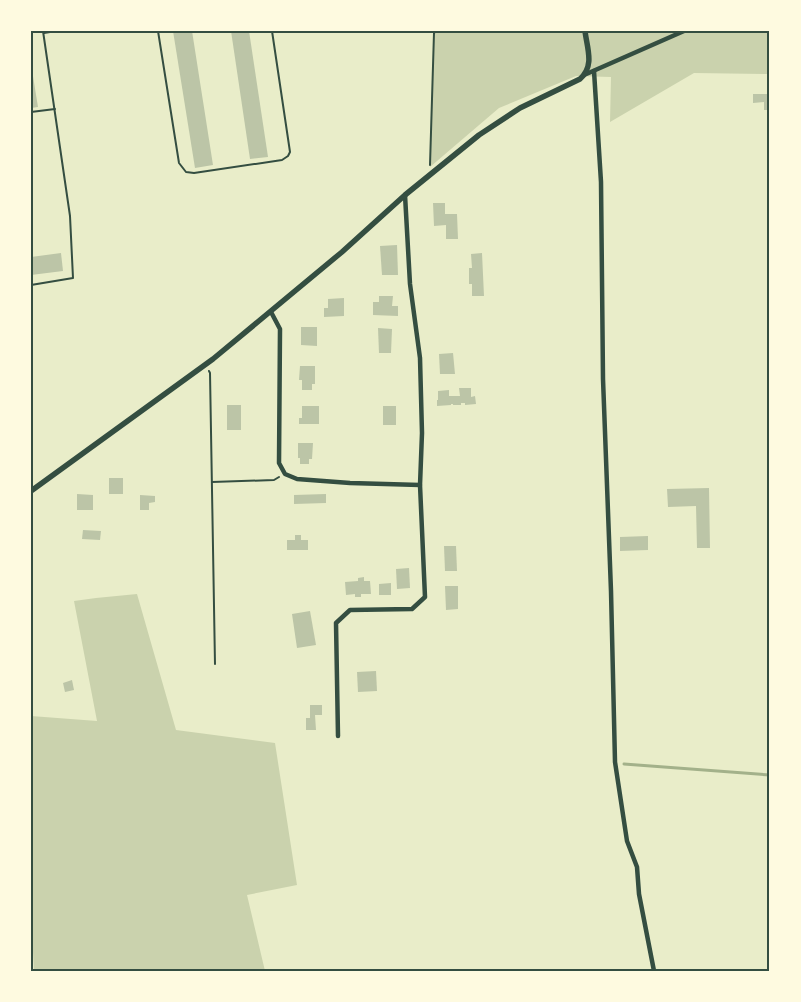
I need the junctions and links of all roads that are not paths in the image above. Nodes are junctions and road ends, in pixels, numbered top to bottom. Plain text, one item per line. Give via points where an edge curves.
1 (56, 31) edge
2 (158, 31) edge
3 (272, 31) edge
4 (585, 31) edge
5 (684, 31) edge
6 (43, 32) edge
7 (594, 72) junction
8 (584, 75) junction
9 (54, 109) junction
10 (31, 112) edge
11 (406, 195) junction
12 (31, 284) edge
13 (271, 312) junction
14 (420, 485) junction
15 (31, 491) edge
16 (338, 736) dead end
17 (654, 971) edge

1 - 6 lane
2 - 3 lane via 179,163 186,172 194,173 282,160 288,156
4 - 8 street via 589,60
5 - 7 street
6 - 9 lane
7 - 8 street
7 - 17 street via 600,182 615,762 627,841 637,867
8 - 11 street via 530,102 479,135
9 - 10 lane
9 - 12 lane via 70,216 73,278
11 - 13 street
11 - 14 street via 410,284 420,358
13 - 14 street via 280,329 279,462 284,474 297,479
13 - 15 street via 206,364
14 - 16 street via 426,597 412,609 350,610 336,623

